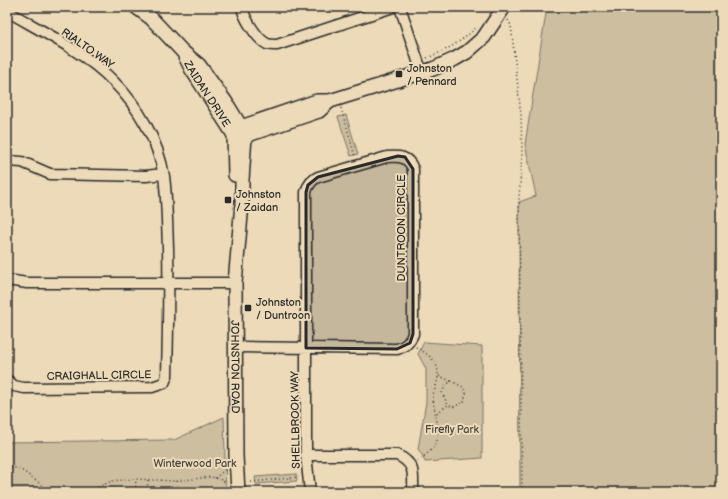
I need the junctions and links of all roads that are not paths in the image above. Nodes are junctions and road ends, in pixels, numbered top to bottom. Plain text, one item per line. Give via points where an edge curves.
1 (136, 7) edge
2 (242, 7) edge
3 (393, 7) edge
4 (400, 7) edge
5 (503, 8) edge
6 (7, 11) edge
7 (420, 67) junction
8 (240, 132) junction
9 (7, 161) edge
10 (163, 174) junction
11 (7, 280) edge
12 (169, 282) junction
13 (236, 283) junction
14 (236, 347) junction
15 (306, 348) junction
16 (7, 380) edge
17 (306, 454) junction
18 (238, 492) edge
19 (310, 492) edge
20 (413, 492) edge

1 - 8 street, ZAIDAN DRIVE via 151,18 199,65
2 - 3 street via 244,15 268,45 277,45
4 - 7 street
5 - 7 street via 484,37 467,52 440,66
6 - 10 street, RIALTO WAY via 78,53 113,80 147,126
7 - 8 street via 334,100 317,101
8 - 13 street, JOHNSTON ROAD via 235,205 238,242
9 - 10 street via 22,162 50,174
10 - 12 street, RIALTO WAY via 167,206
11 - 12 street via 27,283
12 - 13 street
12 - 16 street, CRAIGHALL CIRCLE via 167,376 164,383 152,387 24,388 14,386
13 - 14 street, JOHNSTON ROAD
14 - 15 street
14 - 18 street, JOHNSTON ROAD
15 - 15 street, DUNTROON CIRCLE via 396,349 410,343 413,334 413,169 405,157 387,157 318,176 308,185
15 - 17 street, SHELLBROOK WAY
17 - 19 street, SHELLBROOK WAY
17 - 20 street via 397,455 410,464 413,471

